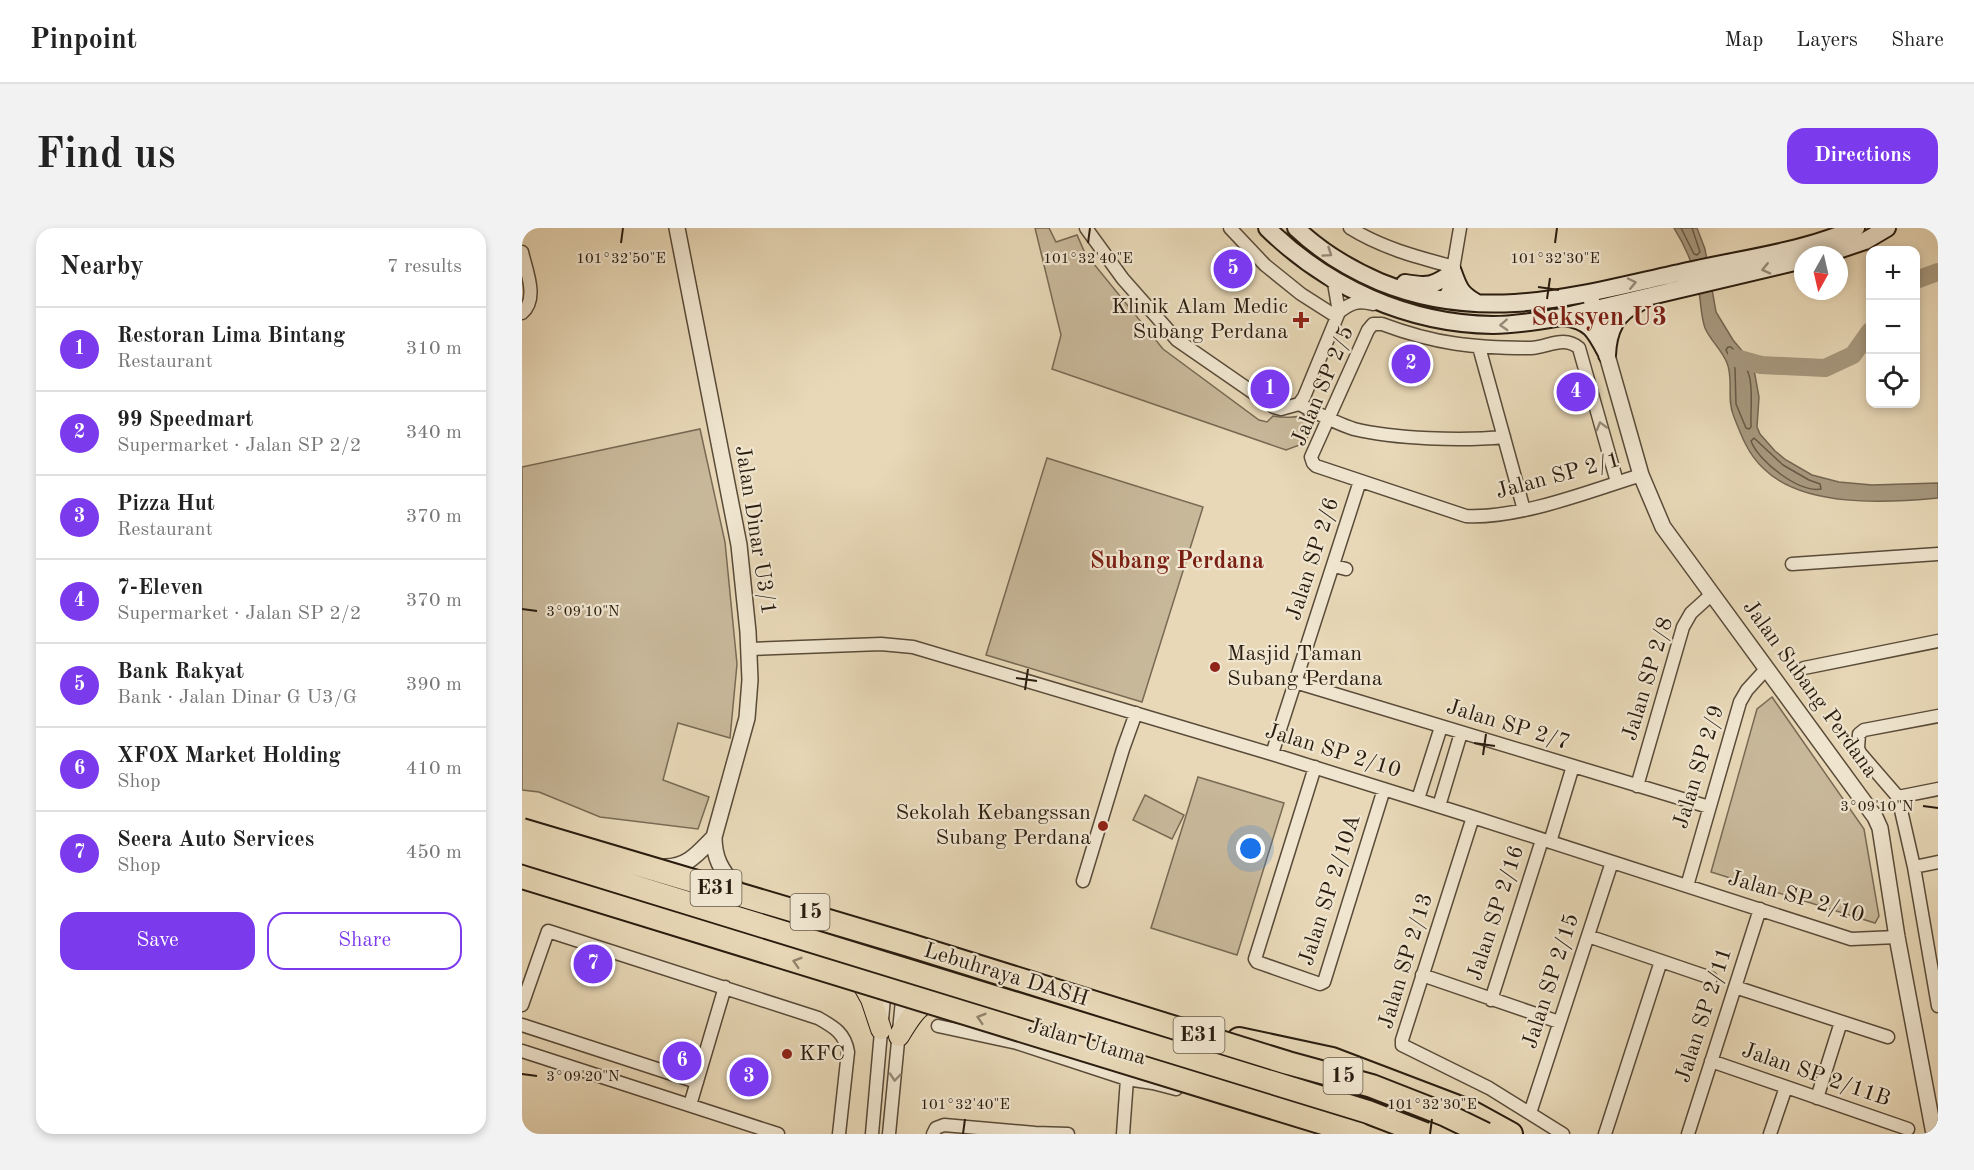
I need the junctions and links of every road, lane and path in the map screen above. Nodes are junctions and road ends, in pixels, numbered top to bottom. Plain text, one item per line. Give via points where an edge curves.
1 (676, 228) edge
2 (1086, 228) edge
3 (1230, 228) edge
4 (1267, 228) edge
5 (1296, 228) edge
6 (1350, 228) edge
7 (1460, 228) edge
8 (1856, 228) edge
9 (1887, 228) edge
10 (1848, 247) edge
11 (522, 252) edge
12 (1794, 261) edge
13 (1453, 269) junction
14 (1728, 270) junction
15 (1324, 274) junction
16 (1363, 274) junction
17 (1674, 285) junction
18 (1590, 291) junction
19 (1443, 301) junction
20 (1480, 304) junction
21 (1396, 309) junction
22 (1593, 309) junction
23 (522, 313) edge
24 (1338, 315) junction
25 (1562, 317) junction
26 (1479, 347) junction
27 (1607, 355) junction
28 (1299, 404) junction
29 (1328, 419) junction
30 (1504, 436) junction
31 (1641, 475) junction
32 (1354, 479) junction
33 (1617, 482) junction
34 (1524, 510) junction
35 (1938, 554) edge
36 (1792, 564) dead end
37 (1713, 594) junction
38 (1938, 641) edge
39 (749, 649) junction
40 (1767, 668) junction
41 (1804, 668) dead end
42 (1295, 682) junction
43 (1136, 713) junction
44 (1938, 716) edge
45 (1441, 727) junction
46 (1461, 733) junction
47 (1272, 754) junction
48 (1573, 766) junction
49 (1315, 767) junction
50 (1637, 786) junction
51 (1384, 789) junction
52 (1938, 789) edge
53 (1898, 797) junction
54 (1418, 799) junction
55 (1439, 806) junction
56 (1709, 807) junction
57 (1473, 817) junction
58 (522, 824) edge
59 (522, 830) edge
60 (714, 837) junction
61 (1546, 841) junction
62 (522, 852) edge
63 (522, 857) edge
64 (1612, 862) junction
65 (1938, 862) edge
66 (664, 867) junction
67 (1914, 867) junction
68 (522, 877) edge
69 (712, 880) junction
70 (1083, 881) dead end
71 (735, 886) junction
72 (1687, 886) junction
73 (669, 904) junction
74 (1760, 909) junction
75 (1588, 936) junction
76 (1897, 937) junction
77 (1932, 938) edge
78 (908, 942) junction
79 (828, 952) junction
80 (1661, 961) junction
81 (995, 965) junction
82 (896, 973) junction
83 (1422, 975) junction
84 (1711, 978) dead end
85 (725, 987) junction
86 (1735, 987) junction
87 (976, 997) junction
88 (1491, 1000) junction
89 (522, 1005) edge
90 (1938, 1006) edge
91 (1559, 1022) junction
92 (1841, 1022) junction
93 (522, 1025) edge
94 (938, 1026) dead end
95 (1196, 1029) junction
96 (890, 1032) junction
97 (1888, 1037) dead end
98 (522, 1051) edge
99 (1711, 1061) junction
100 (1127, 1078) junction
101 (697, 1082) junction
102 (1372, 1086) junction
103 (1786, 1087) junction
104 (1933, 1096) edge
105 (1817, 1098) junction
106 (690, 1105) junction
107 (1530, 1113) junction
108 (1908, 1129) dead end
109 (778, 1134) edge
110 (839, 1134) edge
111 (872, 1134) edge
112 (889, 1134) edge
113 (933, 1134) edge
114 (1068, 1134) edge
115 (1123, 1134) edge
116 (1326, 1134) edge
117 (1359, 1134) edge
118 (1395, 1134) edge
119 (1425, 1134) edge
120 (1486, 1134) edge
121 (1511, 1134) edge
122 (1563, 1134) edge
123 (1605, 1134) edge
124 (1688, 1134) edge
125 (1770, 1134) edge
126 (1934, 1134) edge

1 - 39 street, Jalan Dinar U3/1 via 739,545
2 - 28 street via 1123,279 1177,340 1274,407
3 - 24 street via 1265,265 1301,294
4 - 15 main road via 1288,249
5 -> 16 main road via 1326,253
6 - 13 street via 1370,241
7 - 13 street
8 - 14 main road
9 - 10 main road
11 - 23 street via 530,292 528,308
12 -> 14 main road
13 - 16 main road via 1432,285 1423,286
13 - 19 street
13 - 20 main road via 1464,295
14 - 17 main road
15 - 21 main road
15 - 24 street via 1334,283
16 - 19 main road via 1408,293
18 -> 17 main road
17 - 22 main road
17 - 27 main road via 1619,316 1611,329
18 - 20 main road via 1539,302
18 - 22 street, Jalan Subang Perdana
19 - 20 main road
19 - 21 main road via 1428,308
21 - 24 street via 1353,302
25 -> 21 main road via 1493,325 1456,322
22 - 25 main road
22 - 27 street, Jalan Subang Perdana
24 - 28 street
25 - 27 main road via 1592,327
26 - 29 street, Jalan SP 2/5 via 1433,341 1373,324
26 - 30 street
33 -> 26 street via 1579,348 1565,342 1534,348
27 - 31 street, Jalan Subang Perdana
28 - 29 street
29 - 30 street via 1355,429 1395,435 1479,439
29 - 32 street, Jalan SP 2/5 via 1311,457 1313,463
30 - 34 street
31 - 33 street, Jalan SP 2/1
31 - 37 street, Jalan Subang Perdana via 1663,527
32 - 34 street, Jalan SP 2/1 via 1466,516
32 - 42 street, Jalan SP 2/6 via 1340,567
33 - 34 street, Jalan SP 2/1
35 - 36 street
37 - 40 street, Jalan Subang Perdana
37 - 50 street, Jalan SP 2/8 via 1691,613 1683,627
38 - 41 street
39 - 43 street, Jalan SP 2/10 via 881,644 913,647
39 - 60 street, Jalan Dinar U3/1 via 747,718
40 - 56 street, Jalan SP 2/9 via 1740,702
40 - 76 street, Jalan Subang Perdana via 1875,817
42 - 45 street, Jalan SP 2/7
42 - 47 street, Jalan SP 2/6
43 - 47 street, Jalan SP 2/10
43 - 70 street
44 - 53 street via 1859,734 1860,753
45 - 46 street, Jalan SP 2/7
45 - 54 street
46 - 48 street, Jalan SP 2/7
46 - 55 street
47 - 49 street, Jalan SP 2/10
48 - 50 street, Jalan SP 2/7
48 - 61 street, Jalan SP 2/16
49 - 51 street, Jalan SP 2/10
49 - 51 street, Jalan SP 2/10A via 1255,959 1320,984 1324,982
50 - 56 street, Jalan SP 2/7
51 - 54 street, Jalan SP 2/10
52 - 53 street
53 - 67 street
54 - 55 street, Jalan SP 2/10
55 - 57 street, Jalan SP 2/10
56 - 72 street, Jalan SP 2/9
57 - 61 street, Jalan SP 2/10
57 - 83 street, Jalan SP 2/13
58 - 66 highway, 15
59 - 102 highway, Lebuhraya DASH / E31, bridge
60 - 66 street via 683,865
60 - 71 street via 718,865
61 - 64 street, Jalan SP 2/10
61 - 88 street, Jalan SP 2/16
62 - 119 highway, Lebuhraya DASH / E31, bridge via 1368,1112
63 - 73 highway, 15
64 - 72 street, Jalan SP 2/10
64 - 75 street, Jalan SP 2/15
65 - 67 street
66 - 69 highway, 15
67 - 77 street
68 - 73 highway
117 -> 68 highway, bridge
69 - 71 highway, 15
69 - 78 highway, 15
71 - 81 highway, 15
72 - 74 street, Jalan SP 2/10
73 - 79 highway, 15
74 - 76 street, Jalan SP 2/10 via 1851,939
74 - 86 street, Jalan SP 2/11
75 - 80 street
75 - 91 street, Jalan SP 2/15
76 - 104 street, Jalan Subang Perdana
77 - 90 street
78 - 81 highway, 15
78 - 82 street via 910,956
78 - 82 street via 892,958
79 - 82 highway, 15
79 - 96 highway via 862,982
80 - 84 street
80 - 123 street
81 - 95 highway, 15
82 - 87 highway, 15
82 - 96 street
82 - 96 street
83 - 88 street
83 - 107 street, Jalan SP 2/13 via 1402,1046 1489,1088
85 - 89 street via 548,931
85 - 101 street
85 - 110 street via 818,1018 840,1031 848,1052
86 - 92 street
86 - 99 street, Jalan SP 2/11
87 - 96 highway via 927,1001
87 - 118 highway, 15 via 1338,1110
88 - 91 street
91 - 107 street, Jalan SP 2/15
92 - 97 street
92 - 105 street
93 - 101 street
94 - 100 street, Jalan Utama via 1017,1043
95 - 102 highway, 15
95 - 121 highway via 1332,1059 1471,1112
96 - 111 street
96 -> 112 street
98 - 106 street
99 - 103 street, Jalan SP 2/11B
99 - 124 street, Jalan SP 2/11
100 - 115 street
100 - 116 street, Jalan Utama
101 - 106 street
102 - 120 highway, Lebuhraya DASH / E31, bridge
103 - 105 street, Jalan SP 2/11B
103 - 125 street
104 - 126 street, Jalan Subang Perdana
105 - 108 street, Jalan SP 2/11B
106 - 109 street
107 - 122 street, Jalan SP 2/13
113 - 114 street via 944,1125

